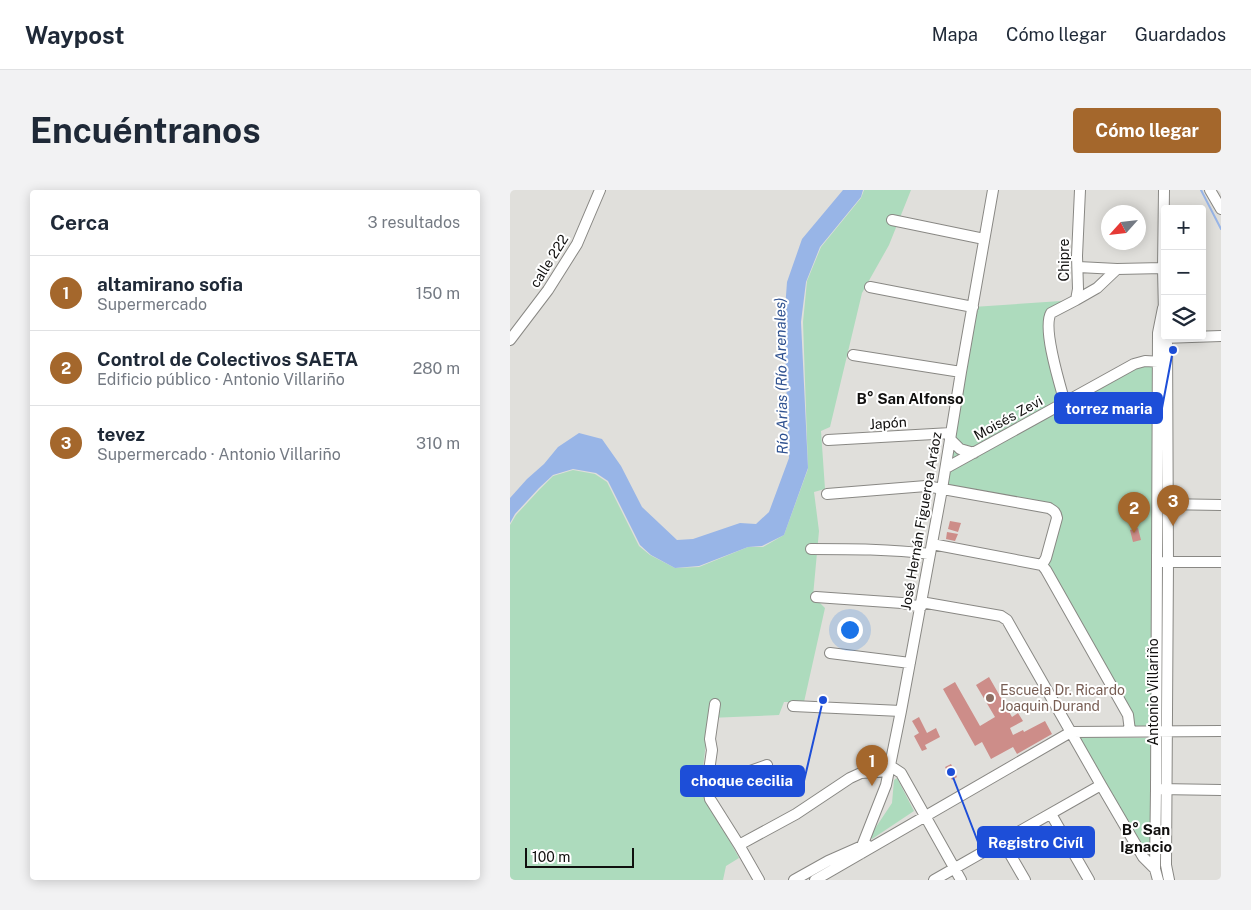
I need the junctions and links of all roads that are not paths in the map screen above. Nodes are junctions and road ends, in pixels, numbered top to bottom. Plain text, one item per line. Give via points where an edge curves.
1 (600, 190) edge
2 (993, 190) edge
3 (1080, 190) edge
4 (1164, 190) edge
5 (1210, 190) edge
6 (1221, 209) edge
7 (892, 220) dead end
8 (984, 239) junction
9 (1163, 250) edge
10 (1078, 267) junction
11 (1161, 268) edge
12 (1117, 269) junction
13 (870, 287) dead end
14 (1076, 300) junction
15 (973, 307) junction
16 (1161, 323) edge
17 (1161, 336) edge
18 (1221, 336) edge
19 (1206, 337) edge
20 (510, 340) edge
21 (1164, 340) edge
22 (853, 355) dead end
23 (1162, 362) junction
24 (961, 372) junction
25 (1065, 403) junction
26 (950, 436) junction
27 (828, 440) dead end
28 (974, 452) junction
29 (946, 468) junction
30 (942, 489) junction
31 (827, 494) dead end
32 (1162, 504) junction
33 (1221, 504) edge
34 (811, 549) dead end
35 (931, 549) junction
36 (1157, 562) junction
37 (1168, 562) junction
38 (1221, 562) edge
39 (1042, 565) junction
40 (816, 597) dead end
41 (921, 605) junction
42 (830, 653) dead end
43 (910, 663) junction
44 (715, 704) dead end
45 (793, 706) dead end
46 (901, 712) junction
47 (1130, 731) junction
48 (1161, 731) junction
49 (1221, 731) edge
50 (1071, 732) junction
51 (767, 765) dead end
52 (889, 768) junction
53 (1101, 785) junction
54 (708, 786) junction
55 (1161, 789) junction
56 (1221, 790) edge
57 (1051, 814) junction
58 (925, 817) junction
59 (1003, 842) junction
60 (739, 845) junction
61 (862, 850) junction
62 (954, 869) junction
63 (1154, 869) junction
64 (759, 880) edge
65 (794, 880) edge
66 (815, 880) edge
67 (934, 880) edge
68 (961, 880) edge
69 (1025, 880) edge
70 (1089, 880) edge
71 (1158, 880) edge
72 (1169, 880) edge

1 - 20 street, calle 222 via 576,244 548,290
2 - 8 street, José Hernán Figueroa Aráoz
3 - 10 street, Chipre
4 - 9 street
5 - 6 street
7 - 8 street
8 - 15 street, José Hernán Figueroa Aráoz
10 - 12 street
10 - 14 street, Chipre
11 - 12 street
12 - 14 street via 1097,288
13 - 15 street
14 - 25 street, Chipre via 1049,316 1052,353
15 - 24 street, José Hernán Figueroa Aráoz
16 - 17 street via 1158,333
18 - 19 street
21 - 23 street
22 - 24 street
23 - 25 street, Moisés Zevi via 1139,362
23 - 32 street
24 - 26 street, José Hernán Figueroa Aráoz
25 - 28 street, Moisés Zevi
26 - 27 street, Japón
26 - 28 street via 960,449
26 - 29 street, José Hernán Figueroa Aráoz
28 - 29 street, Moisés Zevi
29 - 30 street, José Hernán Figueroa Aráoz
30 - 31 street via 926,486
30 - 35 street, José Hernán Figueroa Aráoz
30 - 39 street via 1053,510 1057,518
32 - 33 street
32 - 36 street, Antonio Villariño
32 - 37 street, Antonio Villariño
34 - 35 street via 910,552
35 - 39 street
35 - 41 street, José Hernán Figueroa Aráoz
36 - 37 street
36 - 48 street, Antonio Villariño
37 - 38 street
37 - 48 street, Antonio Villariño
39 - 47 street via 1128,715
40 - 41 street
41 - 43 street, José Hernán Figueroa Aráoz
41 - 50 street via 1005,618
42 - 43 street
43 - 46 street, José Hernán Figueroa Aráoz
44 - 54 street
45 - 46 street
46 - 52 street, José Hernán Figueroa Aráoz
47 - 48 street
47 - 50 street
48 - 49 street
48 - 55 street, Antonio Villariño
50 - 53 street
50 - 58 street
51 - 54 street
52 - 58 street via 901,773
52 - 60 street via 850,778 796,814
52 - 61 street, José Hernán Figueroa Aráoz
53 - 57 street
53 - 63 street via 1143,857
54 - 60 street via 710,799
55 - 56 street
55 - 63 street, Antonio Villariño
55 - 72 street, Antonio Villariño
57 - 59 street
57 - 70 street
58 - 61 street
58 - 62 street
59 - 62 street
59 - 69 street
60 - 64 street
61 - 65 street via 828,861
61 - 66 street
62 - 67 street
62 - 68 street
63 - 71 street

